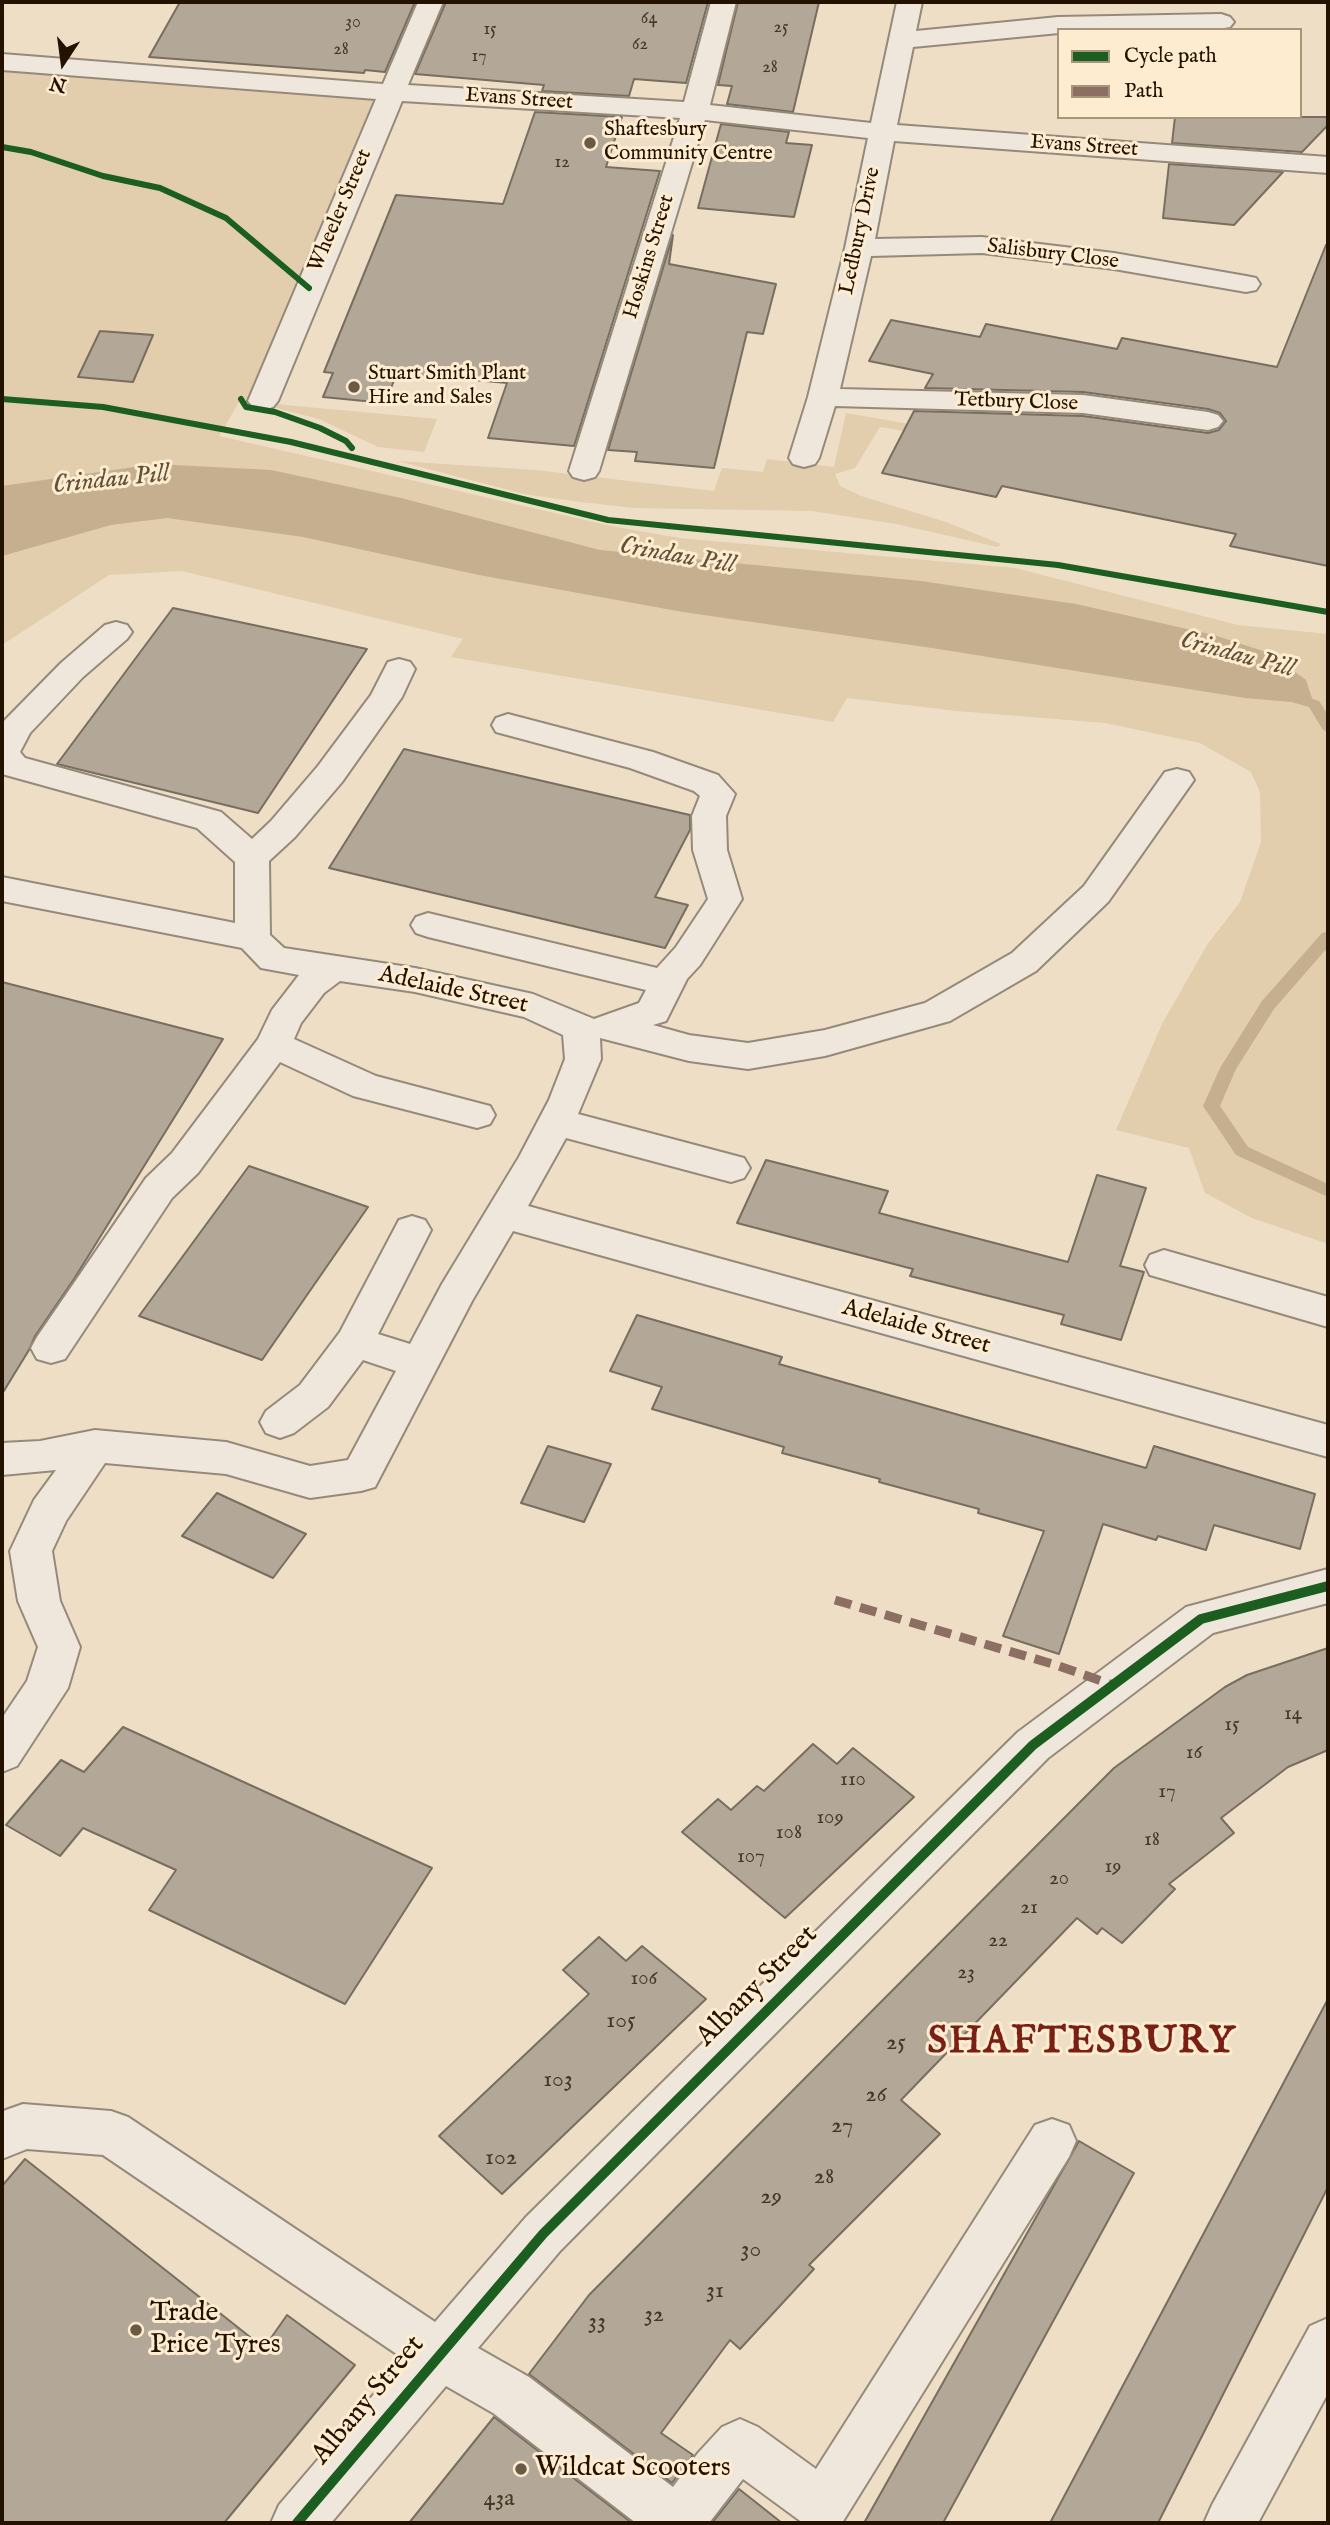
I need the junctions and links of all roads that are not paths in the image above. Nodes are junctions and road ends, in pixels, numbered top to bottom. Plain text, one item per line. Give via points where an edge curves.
1 (430, 2) edge
2 (724, 2) edge
3 (909, 2) edge
4 (1221, 22) dead end
5 (901, 40) junction
6 (2, 62) edge
7 (390, 92) junction
8 (695, 111) junction
9 (883, 132) junction
10 (1328, 165) edge
11 (859, 248) junction
12 (1246, 284) dead end
13 (823, 397) junction
14 (263, 401) dead end
15 (1208, 421) dead end
16 (804, 458) dead end
17 (583, 471) dead end
18 (116, 632) dead end
19 (399, 669) dead end
20 (508, 725) dead end
21 (1177, 780) dead end
22 (252, 858) junction
23 (2, 890) edge
24 (428, 925) dead end
25 (253, 938) junction
26 (334, 968) junction
27 (667, 983) junction
28 (597, 1028) junction
29 (274, 1044) junction
30 (477, 1115) dead end
31 (556, 1122) junction
32 (731, 1168) dead end
33 (504, 1214) junction
34 (412, 1230) dead end
35 (1164, 1265) dead end
36 (1328, 1312) edge
37 (354, 1342) junction
38 (51, 1348) dead end
39 (420, 1363) junction
40 (280, 1422) dead end
41 (1328, 1441) edge
42 (95, 1446) junction
43 (2, 1459) edge
44 (1328, 1586) edge
45 (2, 1753) edge
46 (2, 2137) edge
47 (1052, 2141) dead end
48 (1328, 2343) edge
49 (439, 2354) junction
50 (297, 2523) edge
51 (677, 2523) edge
52 (1230, 2523) edge

1 - 7 street, Wheeler Street
2 - 8 street, Hoskins Street
3 - 5 street, Ledbury Drive
4 - 5 street via 1058,25
5 - 9 street, Ledbury Drive
6 - 7 street, Evans Street
7 - 8 street, Evans Street
7 - 14 street, Wheeler Street
8 - 9 street, Evans Street
8 - 17 street, Hoskins Street
9 - 10 street, Evans Street
9 - 11 street, Ledbury Drive
11 - 12 street, Salisbury Close via 982,245
11 - 13 street, Ledbury Drive
13 - 15 street, Tetbury Close via 1083,404
13 - 16 street, Ledbury Drive
18 - 22 street via 16,728 3,754 13,766 209,820
19 - 22 street via 386,697 330,774
20 - 27 street via 641,760 706,783 718,794 709,816 710,850 724,899
21 - 28 street, Adelaide Street via 1096,894 1024,962 937,1012 825,1043 748,1056
22 - 25 street
23 - 25 street
24 - 27 street
25 - 26 street, Adelaide Street via 273,960
26 - 28 street, Adelaide Street via 415,980 533,1007
26 - 29 street via 311,984
27 - 28 street via 653,1012
28 - 31 street
29 - 30 street via 366,1087
29 - 38 street via 185,1163 159,1188
31 - 32 street
31 - 33 street
33 - 39 street
33 - 41 street, Adelaide Street
34 - 37 street
35 - 36 street
37 - 39 street
37 - 40 street via 314,1396
39 - 42 street via 361,1475 310,1482 226,1458
42 - 43 street
42 - 45 street via 49,1512 31,1551 39,1601 59,1647 46,1688
44 - 49 street, Albany Street via 1201,1619 1033,1745 542,2234
46 - 49 street via 23,2126 111,2133
47 - 51 street via 823,2505 740,2445
48 - 52 street
49 - 50 street, Albany Street
49 - 51 street via 511,2395

